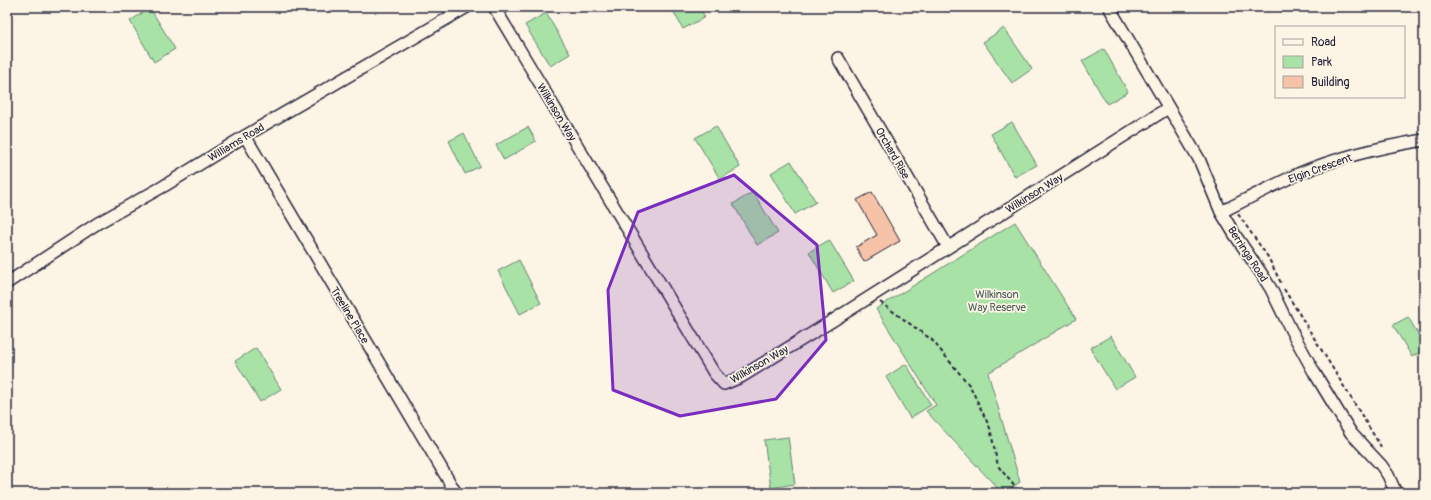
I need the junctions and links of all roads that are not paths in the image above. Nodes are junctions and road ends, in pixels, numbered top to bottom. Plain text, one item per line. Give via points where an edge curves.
1 (467, 7) edge
2 (494, 7) edge
3 (1109, 7) edge
4 (838, 58) dead end
5 (1168, 108) junction
6 (245, 136) junction
7 (1424, 140) edge
8 (1221, 212) junction
9 (948, 247) junction
10 (7, 283) edge
11 (456, 493) edge
12 (1396, 493) edge

1 - 6 street, Williams Road
2 - 9 street, Wilkinson Way via 710,366 724,384 741,377
3 - 5 street, Berringa Road
4 - 9 street, Orchard Rise
5 - 8 street, Berringa Road via 1199,160
5 - 9 street, Wilkinson Way
6 - 10 street, Williams Road via 98,223
6 - 11 street, Treeline Place
7 - 8 street, Elgin Crescent via 1382,148 1326,164 1277,184
8 - 12 street, Berringa Road via 1271,289 1314,372 1351,433 1388,475

